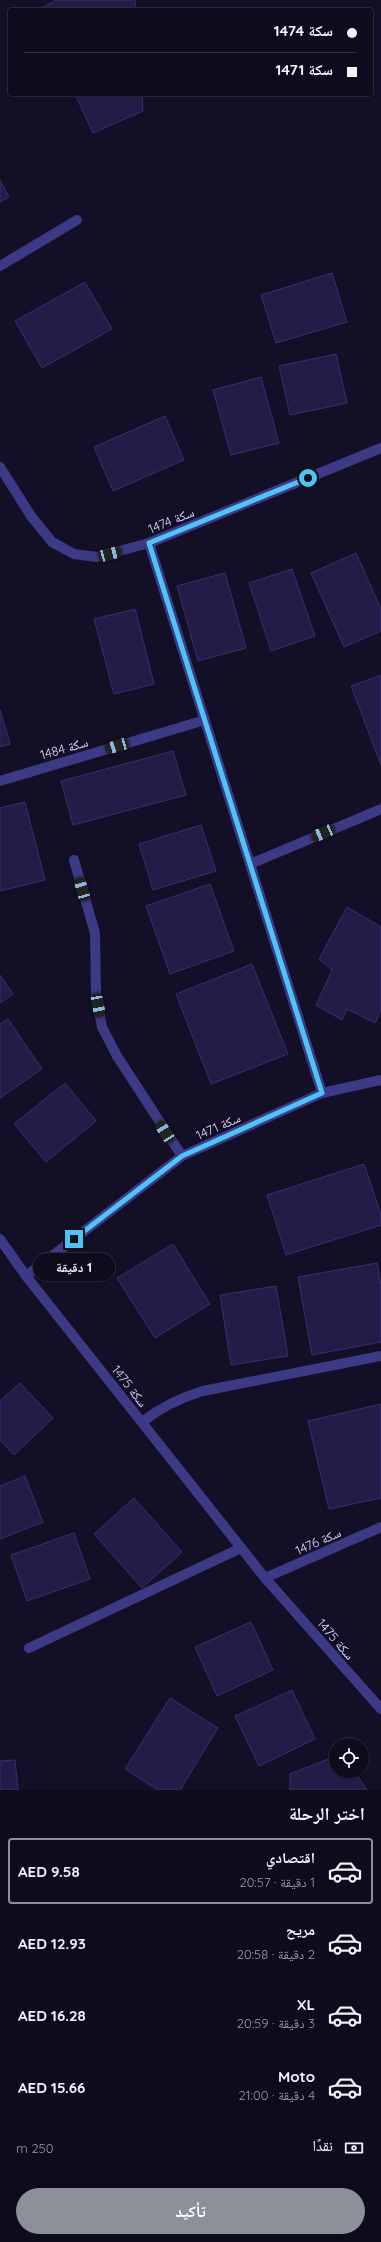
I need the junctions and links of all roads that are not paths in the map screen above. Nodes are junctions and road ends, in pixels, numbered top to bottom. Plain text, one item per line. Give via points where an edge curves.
1 (77, 220) dead end
2 (0, 266) edge
3 (381, 448) edge
4 (0, 467) edge
5 (149, 543) junction
6 (205, 720) junction
7 (0, 781) edge
8 (381, 809) edge
9 (74, 860) dead end
10 (250, 864) junction
11 (381, 1080) edge
12 (322, 1093) junction
13 (182, 1156) junction
14 (0, 1238) edge
15 (26, 1276) junction
16 (381, 1356) edge
17 (142, 1422) junction
18 (381, 1527) edge
19 (241, 1548) junction
20 (266, 1578) junction
21 (29, 1648) dead end
22 (381, 1710) edge

1 - 2 street
3 - 5 street, سكة 1474
4 - 5 street, سكة 1474 via 31,516 52,542 74,554 97,557
5 - 6 street
6 - 7 street, سكة 1484
6 - 10 street
8 - 10 street
9 - 13 street via 95,933 96,994 102,1026 116,1056
10 - 12 street
11 - 12 street, سكة 1471
12 - 13 street, سكة 1471
13 - 15 street, سكة 1471
14 - 15 street, سكة 1475
15 - 17 street, سكة 1475
16 - 17 street via 202,1391 173,1401
17 - 19 street, سكة 1475
18 - 20 street, سكة 1476
19 - 20 street, سكة 1475
19 - 21 street
20 - 22 street, سكة 1475

